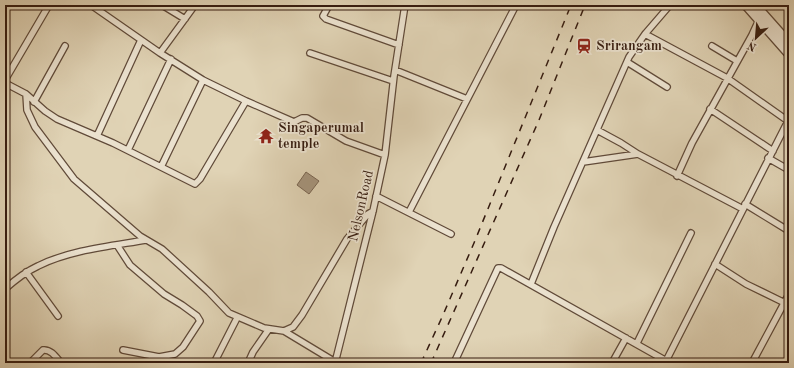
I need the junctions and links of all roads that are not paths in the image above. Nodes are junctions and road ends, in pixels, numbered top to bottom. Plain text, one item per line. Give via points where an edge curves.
1 (49, 5) edge
2 (91, 5) edge
3 (162, 5) edge
4 (195, 5) edge
5 (328, 5) edge
6 (405, 5) edge
7 (516, 5) edge
8 (670, 5) edge
9 (744, 5) edge
10 (751, 5) edge
11 (757, 5) edge
12 (185, 20) junction
13 (758, 22) junction
14 (645, 34) junction
15 (141, 40) junction
16 (789, 41) edge
17 (399, 45) junction
18 (65, 46) dead end
19 (712, 46) dead end
20 (789, 49) edge
21 (160, 53) junction
22 (310, 53) dead end
23 (789, 56) edge
24 (170, 59) junction
25 (737, 61) junction
26 (627, 62) junction
27 (395, 70) junction
28 (727, 78) junction
29 (203, 80) junction
30 (5, 81) edge
31 (393, 81) junction
32 (667, 87) dead end
33 (26, 94) junction
34 (467, 98) junction
35 (246, 101) junction
36 (34, 102) junction
37 (710, 108) junction
38 (788, 120) edge
39 (597, 130) junction
40 (97, 136) junction
41 (128, 150) junction
42 (773, 151) junction
43 (638, 154) junction
44 (385, 155) junction
45 (768, 158) junction
46 (583, 162) junction
47 (160, 167) junction
48 (789, 170) edge
49 (677, 176) junction
50 (376, 196) junction
51 (744, 206) junction
52 (373, 211) junction
53 (408, 212) junction
54 (789, 231) edge
55 (691, 233) dead end
56 (451, 234) dead end
57 (146, 240) junction
58 (117, 245) junction
59 (715, 264) junction
60 (26, 272) junction
61 (531, 284) junction
62 (5, 289) edge
63 (789, 294) edge
64 (787, 304) edge
65 (58, 316) dead end
66 (237, 318) junction
67 (269, 329) junction
68 (284, 331) junction
69 (626, 338) junction
70 (637, 343) junction
71 (123, 350) dead end
72 (659, 357) junction
73 (613, 361) edge
74 (668, 362) edge
75 (30, 363) edge
76 (61, 363) edge
77 (214, 363) edge
78 (248, 363) edge
79 (336, 363) edge
80 (454, 363) edge
81 (620, 363) edge
82 (656, 363) edge
83 (752, 363) edge

1 - 30 street
2 - 15 street
3 - 12 street
4 - 12 street
5 - 17 street via 323,16 326,19
6 - 17 street, NelsonRoad
7 - 34 street
8 - 14 street
9 - 13 street
10 - 20 main road
11 - 16 street
12 - 21 street
13 - 23 street
13 - 25 street
14 - 26 street
14 - 28 street
15 - 21 street
15 - 40 street
17 - 27 street, NelsonRoad
18 - 36 street
19 - 25 street
21 - 24 street
22 - 31 street
24 - 29 street
24 - 41 street
25 - 28 street
26 - 32 street
26 - 39 street
27 - 31 street, NelsonRoad
27 - 34 street
28 - 37 street
28 - 38 street
29 - 35 street
29 - 47 street
30 - 33 street
31 - 44 street, NelsonRoad
33 - 36 street
33 - 57 street via 28,114 35,127 71,176
34 - 53 street
35 - 44 street via 294,122 307,118 346,141
35 - 47 street via 197,183 193,184
36 - 40 street via 57,119
37 - 42 street
37 - 49 street
38 - 42 street
39 - 43 street
39 - 46 street
40 - 41 street
41 - 47 street
42 - 45 street
43 - 46 street
43 - 49 street
44 - 50 street, NelsonRoad
45 - 48 street
45 - 51 street
46 - 61 street
49 - 51 street
50 - 52 street, NelsonRoad
50 - 53 street
51 - 54 street
51 - 59 street
52 - 68 street via 347,239 302,315 293,327
52 - 79 street, NelsonRoad
53 - 56 street
55 - 70 street
57 - 58 street
57 - 66 street via 162,249 225,310
58 - 60 street via 58,258
58 - 71 street via 130,265 164,294 197,316 200,321 183,347 175,354 159,357
59 - 64 street via 746,284
59 - 74 street
60 - 62 street
60 - 65 street
61 - 69 street
61 - 80 street via 507,270 498,268
63 - 64 street
64 - 83 street
66 - 67 street
66 - 77 street
67 - 68 street
67 - 78 street
68 - 79 street
69 - 70 street
69 - 73 street
70 - 72 street
72 - 74 street
72 - 82 street
73 - 81 street
75 - 76 street via 46,349

